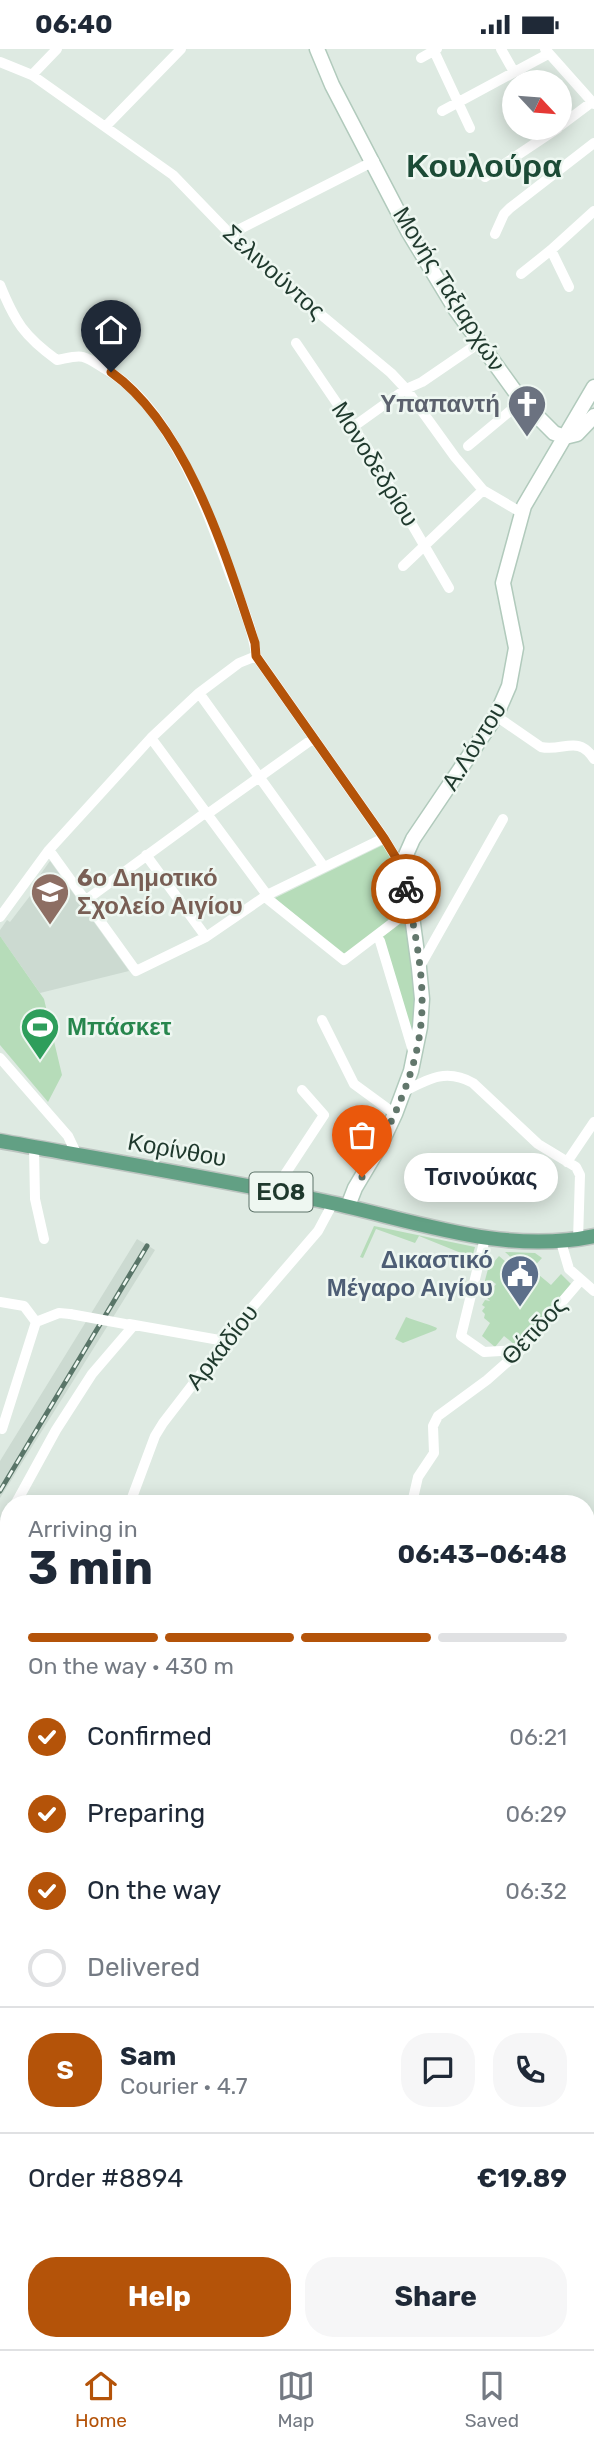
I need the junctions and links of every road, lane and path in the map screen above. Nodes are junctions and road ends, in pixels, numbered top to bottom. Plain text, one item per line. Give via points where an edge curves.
1 (57, 49) edge
2 (181, 49) edge
3 (317, 49) edge
4 (501, 49) edge
5 (436, 50) edge
6 (550, 52) edge
7 (421, 58) dead end
8 (0, 62) edge
9 (513, 70) edge
10 (518, 70) edge
11 (32, 75) junction
12 (502, 79) edge
13 (460, 103) junction
14 (593, 103) edge
15 (442, 111) dead end
16 (572, 118) edge
17 (106, 126) junction
18 (470, 128) dead end
19 (540, 140) edge
20 (594, 143) edge
21 (374, 161) junction
22 (485, 177) dead end
23 (594, 211) edge
24 (230, 234) junction
25 (495, 234) dead end
26 (551, 250) junction
27 (521, 274) dead end
28 (0, 285) edge
29 (569, 287) dead end
30 (296, 343) dead end
31 (479, 343) junction
32 (594, 387) edge
33 (406, 389) junction
34 (522, 401) junction
35 (594, 416) edge
36 (353, 427) junction
37 (565, 437) junction
38 (468, 446) dead end
39 (483, 490) junction
40 (522, 513) junction
41 (426, 546) junction
42 (403, 566) dead end
43 (449, 588) dead end
44 (256, 656) junction
45 (199, 693) junction
46 (496, 716) junction
47 (151, 738) junction
48 (314, 738) junction
49 (594, 759) edge
50 (259, 778) junction
51 (206, 814) junction
52 (503, 819) dead end
53 (384, 838) junction
54 (49, 850) junction
55 (146, 855) junction
56 (404, 859) junction
57 (324, 867) junction
58 (266, 895) junction
59 (86, 900) junction
60 (411, 909) junction
61 (0, 917) edge
62 (206, 937) junction
63 (380, 941) dead end
64 (419, 968) junction
65 (322, 1020) dead end
66 (415, 1057) junction
67 (0, 1058) edge
68 (302, 1090) dead end
69 (403, 1092) junction
70 (395, 1114) junction
71 (594, 1122) edge
72 (0, 1141) edge
73 (34, 1147) junction
74 (77, 1155) junction
75 (567, 1161) junction
76 (274, 1191) junction
77 (340, 1204) junction
78 (594, 1236) edge
79 (485, 1238) junction
80 (44, 1239) dead end
81 (578, 1240) junction
82 (561, 1242) junction
83 (580, 1281) junction
84 (594, 1290) edge
85 (0, 1302) edge
86 (36, 1322) junction
87 (129, 1324) junction
88 (225, 1341) junction
89 (521, 1350) junction
90 (2, 1429) dead end
91 (20, 1495) edge
92 (133, 1495) edge
93 (414, 1495) edge

1 - 11 street
2 - 17 street
3 - 21 main road, Μονής Ταξιαρχών
4 - 9 street
5 - 7 street
5 - 13 street
6 - 10 street
6 - 14 street
8 - 11 street, Σελινούντος
11 - 17 street, Σελινούντος
12 - 13 street
13 - 15 street
13 - 18 street
14 - 16 street
17 - 24 street, Σελινούντος via 173,175
19 - 22 street
20 - 25 street via 510,208
21 - 24 street
21 - 31 main road, Μονής Ταξιαρχών via 408,231
23 - 26 street
24 - 33 street, Σελινούντος
26 - 27 street
26 - 29 street
28 - 44 street via 13,317 33,342 57,360 83,357 111,372 145,403 191,474 238,594
30 - 36 street, Μονοδεδρίου
31 - 33 street
31 - 34 main road, Μονής Ταξιαρχών
32 - 37 main road, Α.Λόντου
33 - 36 street
33 - 39 street, Σελινούντος
34 - 37 main road, Μονής Ταξιαρχών via 554,433
34 - 38 street
35 - 37 main road via 577,434
36 - 41 street, Μονοδεδρίου
37 - 40 main road, Α.Λόντου
39 - 40 street, Σελινούντος
39 - 41 street
40 - 46 main road, Α.Λόντου via 503,583 516,648 509,686
41 - 42 street
41 - 43 street, Μονοδεδρίου
44 - 45 street
44 - 48 street
45 - 47 street
45 - 50 street
46 - 49 street via 541,747 579,745
46 - 56 main road, Α.Λόντου
47 - 51 street
47 - 54 street
48 - 50 street
48 - 53 street
50 - 51 street
50 - 57 street
51 - 55 street
51 - 58 street
52 - 64 street
53 - 56 street
53 - 57 street
54 - 59 street
54 - 61 street
55 - 59 street
55 - 62 street
56 - 60 main road
57 - 58 street
58 - 60 street via 344,960
58 - 62 street
59 - 62 street via 135,971
60 - 64 main road
63 - 66 street
64 - 66 main road via 422,1008
65 - 70 street via 354,1084
66 - 69 main road
67 - 74 street via 68,1136
68 - 76 street via 324,1115
69 - 70 main road
69 - 75 street via 437,1076 465,1079 538,1144
70 - 77 main road via 355,1188
71 - 75 street
72 - 73 main road, Κορίνθου / ΕΟ8
73 - 74 main road, Κορίνθου / ΕΟ8
73 - 80 street via 35,1199
74 - 76 main road, Κορίνθου / ΕΟ8
75 - 81 street via 580,1175
76 - 77 main road, Κορίνθου / ΕΟ8
77 - 79 main road, Κορίνθου / ΕΟ8
77 - 88 street, Αρκαδίου
78 - 81 main road, Κορίνθου / ΕΟ8
79 - 82 main road, Κορίνθου / ΕΟ8
79 - 89 street via 461,1336 484,1352
81 - 82 main road, Κορίνθου / ΕΟ8
82 - 83 street via 569,1269
83 - 84 street
83 - 89 street, Θέτιδος
85 - 86 street via 24,1306
86 - 87 street, bridge via 59,1313
86 - 90 street
87 - 88 street
87 - 91 street via 92,1374
88 - 92 street, Αρκαδίου via 155,1436
89 - 93 street, Θέτιδος via 438,1416 434,1453 418,1477

